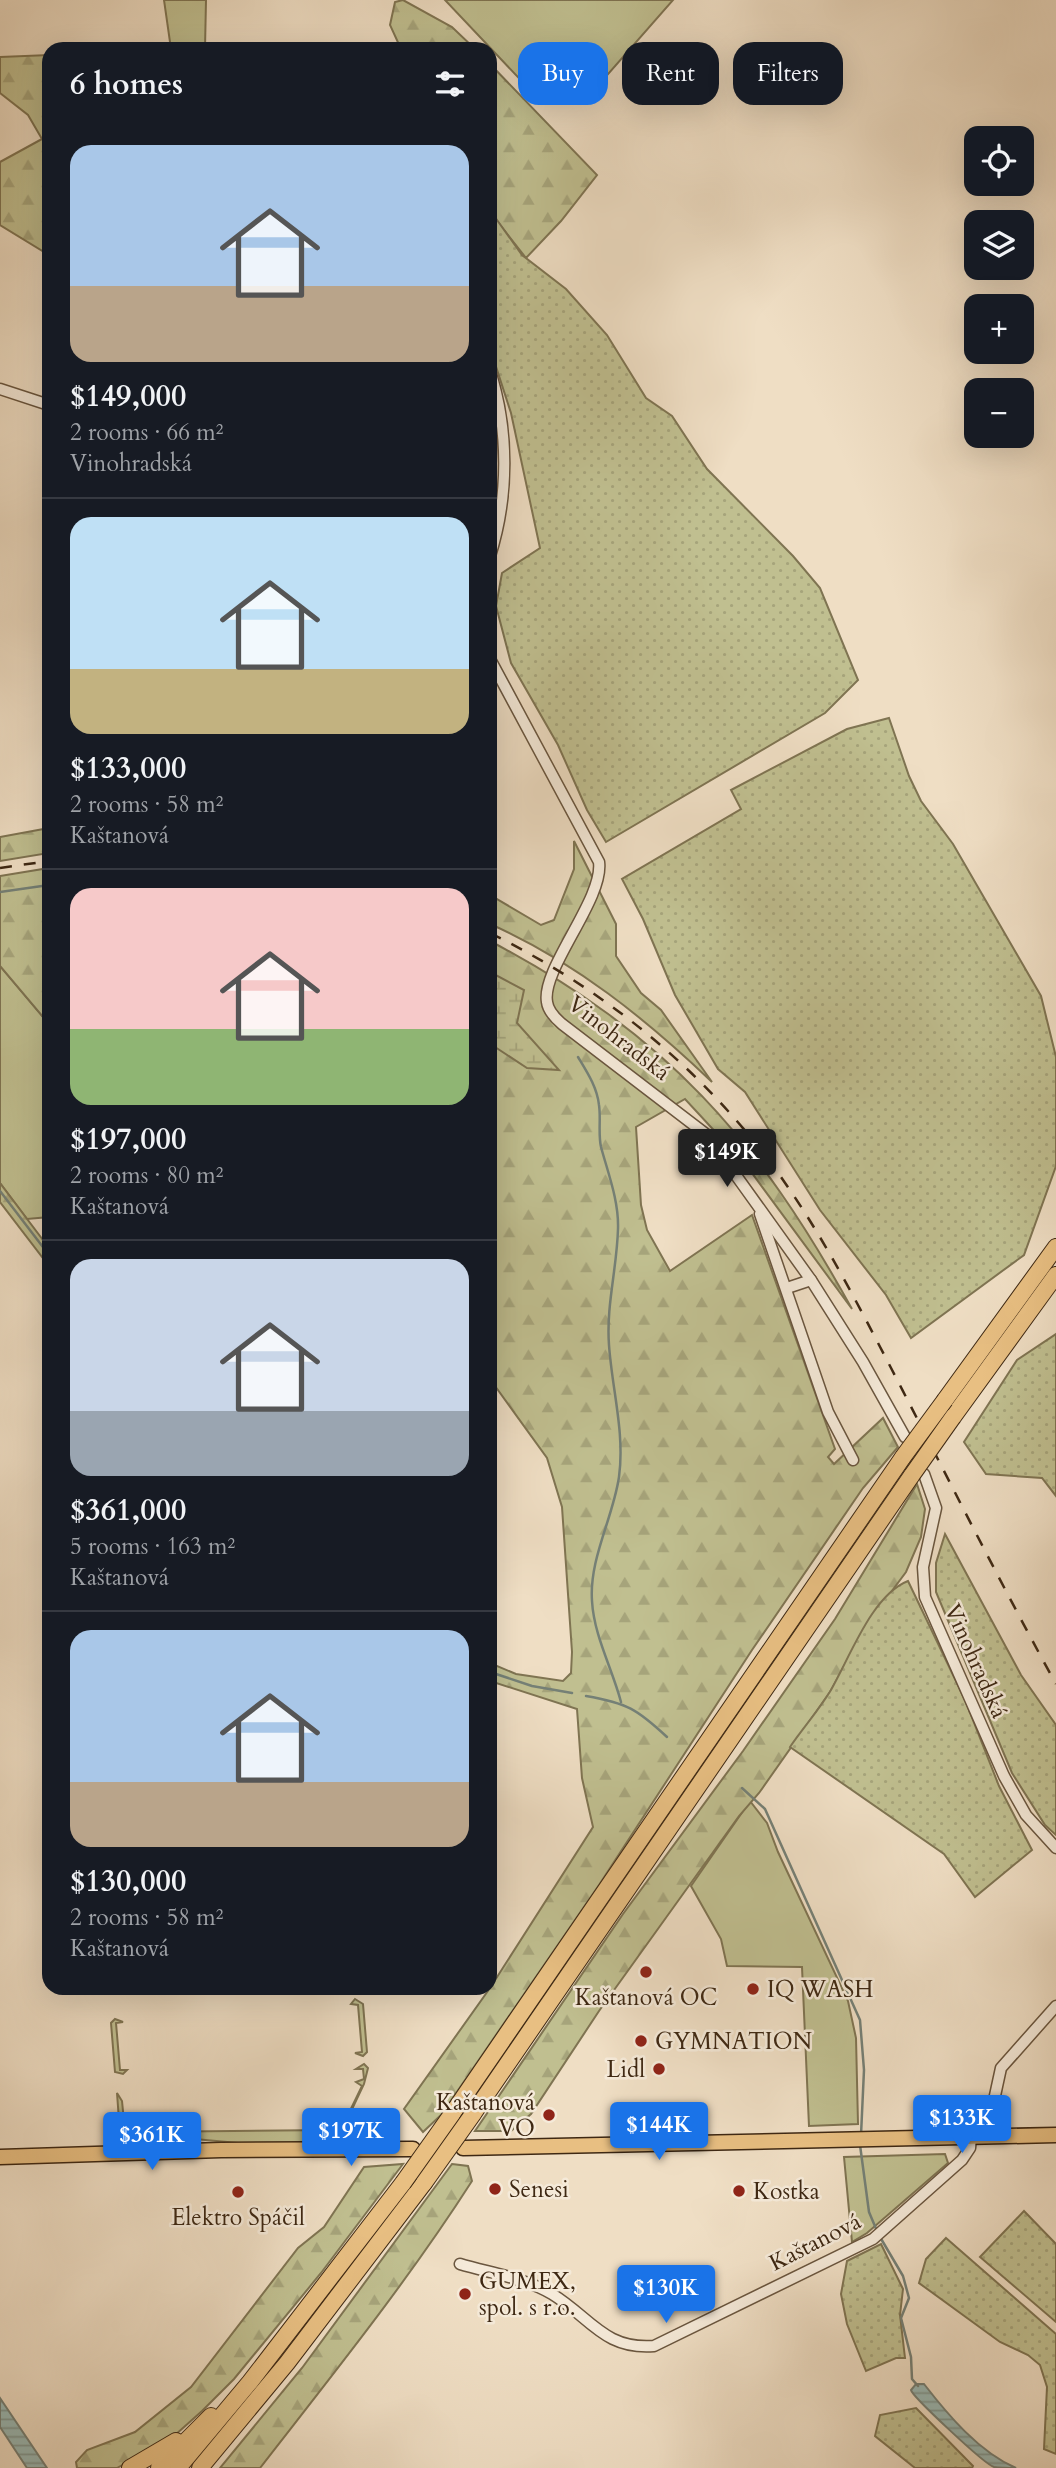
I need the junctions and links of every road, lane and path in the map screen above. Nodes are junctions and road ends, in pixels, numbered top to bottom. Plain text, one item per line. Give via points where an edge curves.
1 (0, 389) edge
2 (497, 392) edge
3 (42, 403) edge
4 (497, 514) edge
5 (497, 672) edge
6 (756, 1201) junction
7 (1056, 1247) edge
8 (1056, 1275) edge
9 (811, 1280) junction
10 (787, 1288) junction
11 (905, 1437) dead end
12 (853, 1460) dead end
13 (918, 1474) junction
14 (1056, 1847) edge
15 (1055, 2011) edge
16 (1056, 2135) edge
17 (971, 2137) junction
18 (986, 2137) junction
19 (463, 2148) dead end
20 (413, 2149) dead end
21 (0, 2157) edge
22 (460, 2264) dead end
23 (250, 2382) junction
24 (201, 2424) junction
25 (130, 2468) edge
26 (159, 2468) edge
27 (178, 2468) edge
28 (200, 2468) edge

1 - 3 street
2 - 4 street via 505,466
5 - 6 street, Vinohradská via 600,862 596,884 551,979 549,1008 562,1024 707,1135
6 - 9 street, Vinohradská
6 - 10 street, Vinohradská
7 - 23 highway, bridge via 903,1457 453,2115
8 - 13 highway, bridge via 953,1416
9 - 10 street
9 - 11 street, Vinohradská
10 - 12 street, Vinohradská via 828,1412
13 - 14 street, Vinohradská via 936,1508 923,1567 925,1597 1004,1776 1026,1815
13 - 28 highway, bridge via 424,2183 287,2364
15 - 18 street via 1000,2068
16 - 18 main road
17 - 18 main road
17 - 19 main road
17 - 22 street, Kaštanová via 962,2160 884,2232 670,2340 645,2347 617,2342 531,2284
20 - 21 main road via 288,2151 261,2158 188,2154
23 - 24 highway
23 - 27 highway
24 - 25 highway
24 - 26 highway

